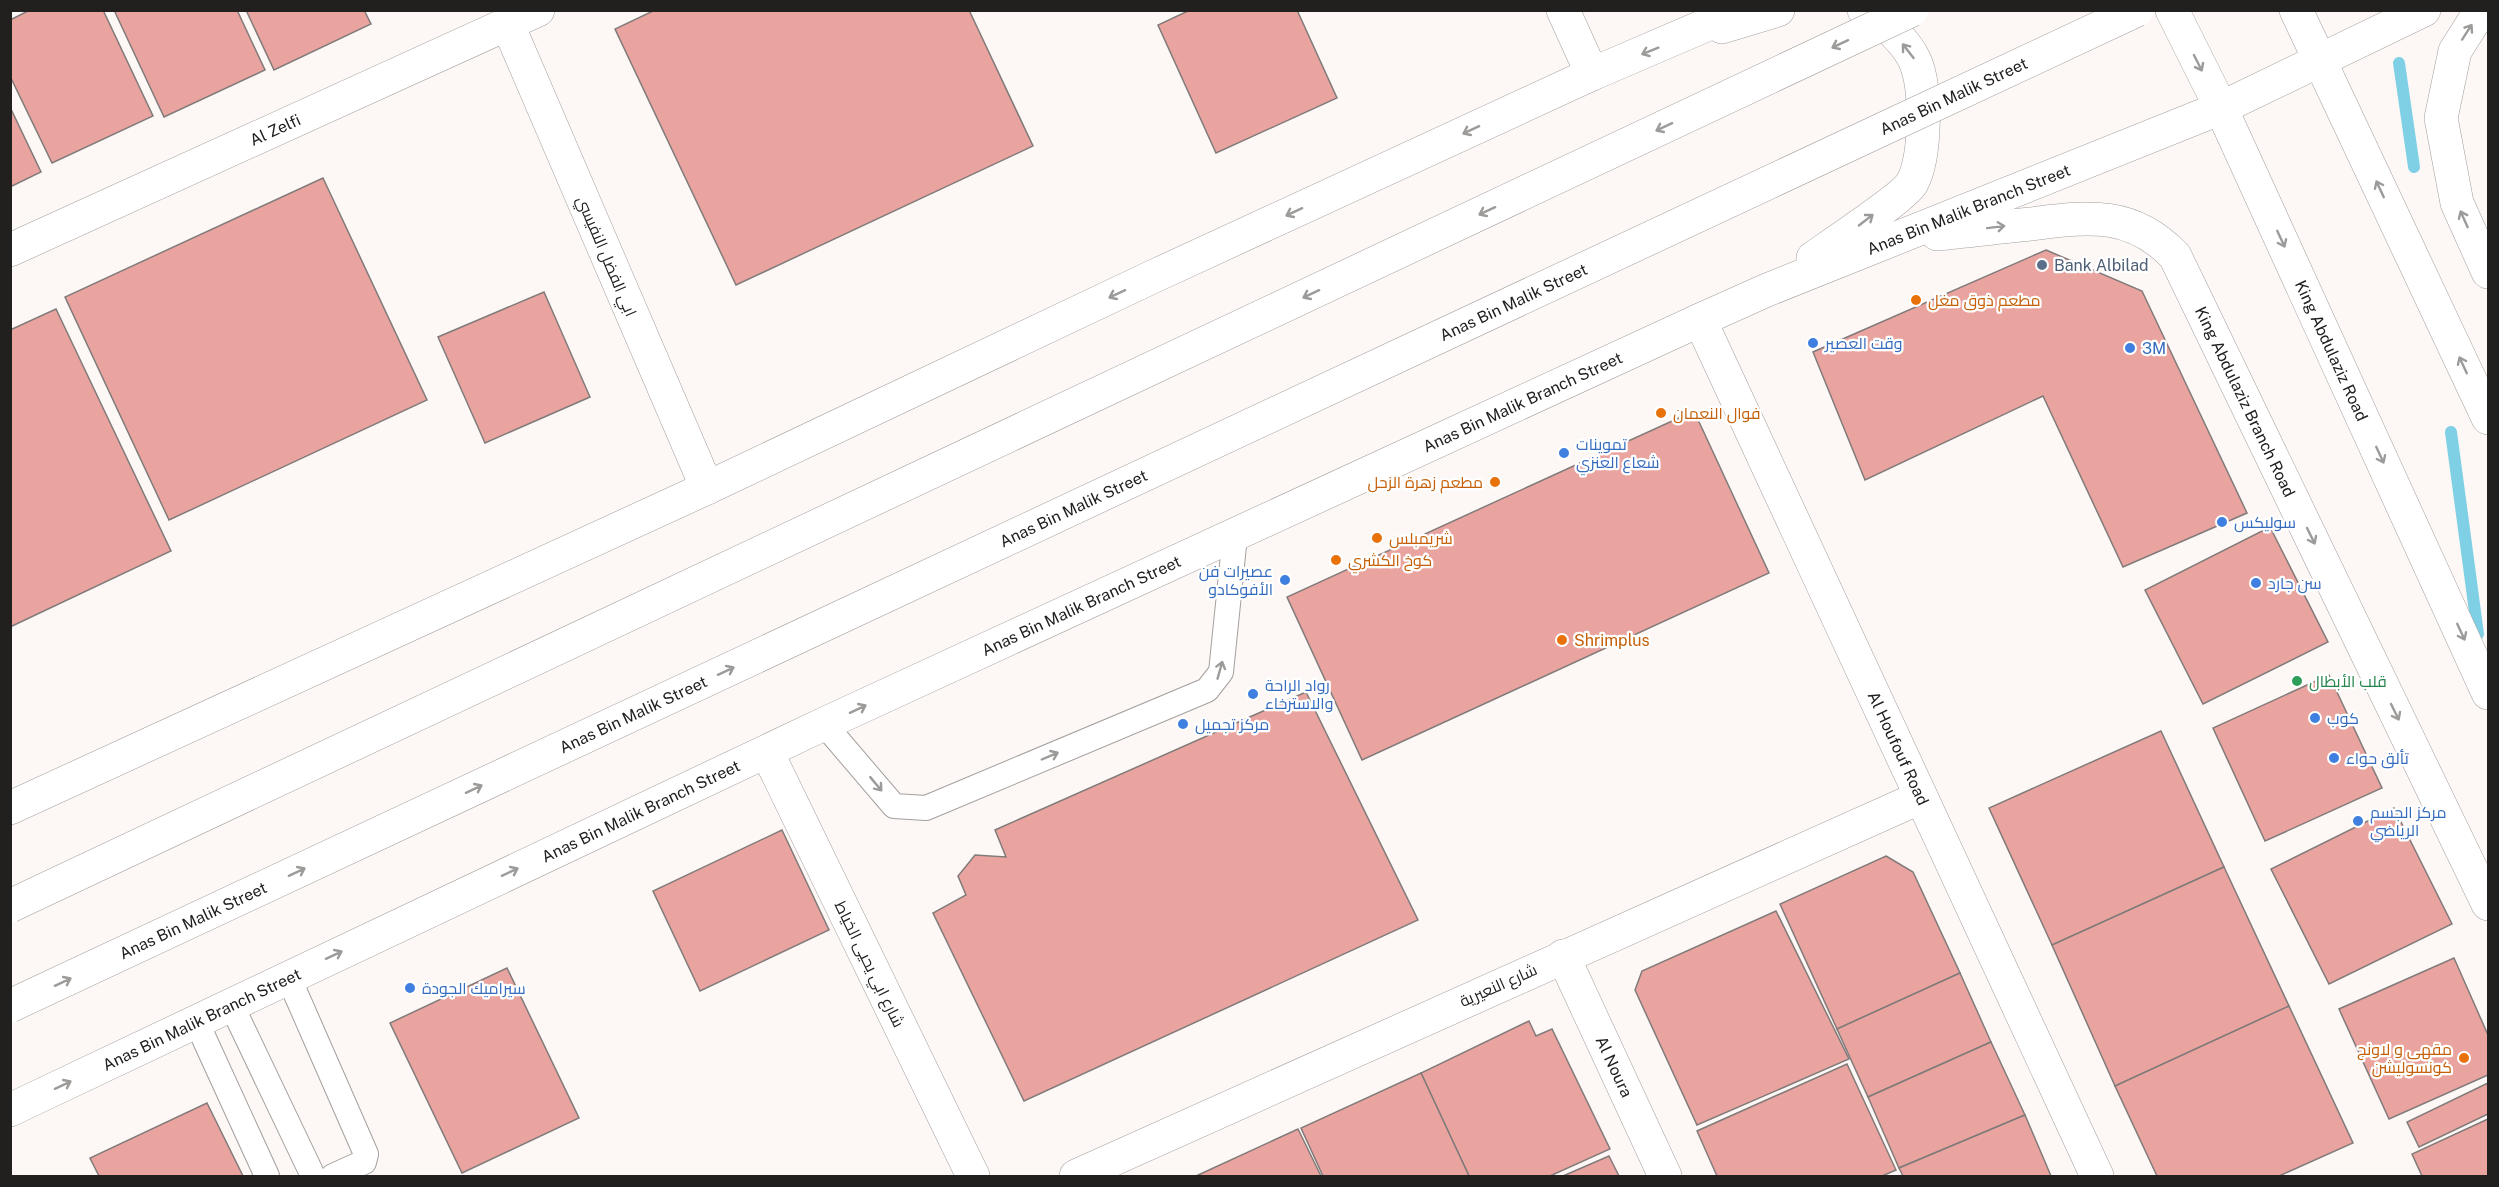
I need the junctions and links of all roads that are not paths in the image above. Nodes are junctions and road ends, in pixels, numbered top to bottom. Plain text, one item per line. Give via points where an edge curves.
1 (538, 10) edge
2 (1563, 10) edge
3 (1727, 10) edge
4 (1741, 10) edge
5 (1778, 10) edge
6 (1864, 10) edge
7 (1912, 10) edge
8 (2137, 10) edge
9 (2172, 10) edge
10 (2296, 10) edge
11 (2424, 10) edge
12 (2481, 10) edge
13 (508, 25) junction
14 (1680, 39) junction
15 (2319, 61) junction
16 (1592, 74) junction
17 (2221, 108) junction
18 (1896, 239) junction
19 (10, 250) edge
20 (2488, 272) edge
21 (1767, 290) junction
22 (1700, 320) junction
23 (2488, 418) edge
24 (707, 488) junction
25 (1235, 536) junction
26 (2488, 693) edge
27 (824, 724) junction
28 (767, 752) junction
29 (1921, 797) junction
30 (10, 808) edge
31 (2488, 904) edge
32 (10, 906) edge
33 (1563, 956) junction
34 (288, 976) junction
35 (231, 1004) junction
36 (10, 1006) edge
37 (197, 1023) junction
38 (10, 1110) edge
39 (267, 1176) edge
40 (313, 1176) edge
41 (333, 1176) edge
42 (973, 1176) edge
43 (1076, 1176) edge
44 (1665, 1176) edge
45 (2097, 1176) edge

1 - 13 street, Al Zelfi
2 - 16 street
3 - 14 street
4 - 14 street
5 - 14 street
21 -> 6 street via 1911,184 1922,142 1921,87 1915,60 1890,28
7 -> 32 street, bridge
36 -> 8 street, Anas Bin Malik Street, bridge
9 -> 17 street, King Abdulaziz Road
10 - 15 street
11 - 15 street, Anas Bin Malik Branch Street
20 -> 12 street via 2457,203 2441,118 2455,51
13 - 19 street, Al Zelfi
13 - 24 street, ابي الفضل النفيسي
14 -> 16 street
15 - 17 street, Anas Bin Malik Branch Street
23 -> 15 street
16 -> 24 street
17 - 18 street, Anas Bin Malik Branch Street
17 -> 26 street, King Abdulaziz Road
18 - 21 street, Anas Bin Malik Branch Street
18 -> 31 street, King Abdulaziz Branch Road via 2090,217 2138,227 2175,256
21 - 22 street, Anas Bin Malik Branch Street
22 - 25 street, Anas Bin Malik Branch Street
22 - 29 street, Al Houfouf Road
24 - 30 street
27 -> 25 street, Anas Bin Malik Branch Street
27 -> 25 lane via 894,806 926,808 1207,690 1221,672
27 - 28 street, Anas Bin Malik Branch Street
34 -> 28 street, Anas Bin Malik Branch Street
28 - 42 street, شارع ابي يحيى الخياط
29 - 33 street, شارع النعيرية
29 - 45 street, Al Houfouf Road
33 - 43 street, شارع النعيرية
33 - 44 street, Al Noura
34 - 35 street, Anas Bin Malik Branch Street
34 - 41 lane via 364,1146 364,1162
35 - 37 street, Anas Bin Malik Branch Street
35 - 40 lane
38 -> 37 street, Anas Bin Malik Branch Street
37 - 39 lane

